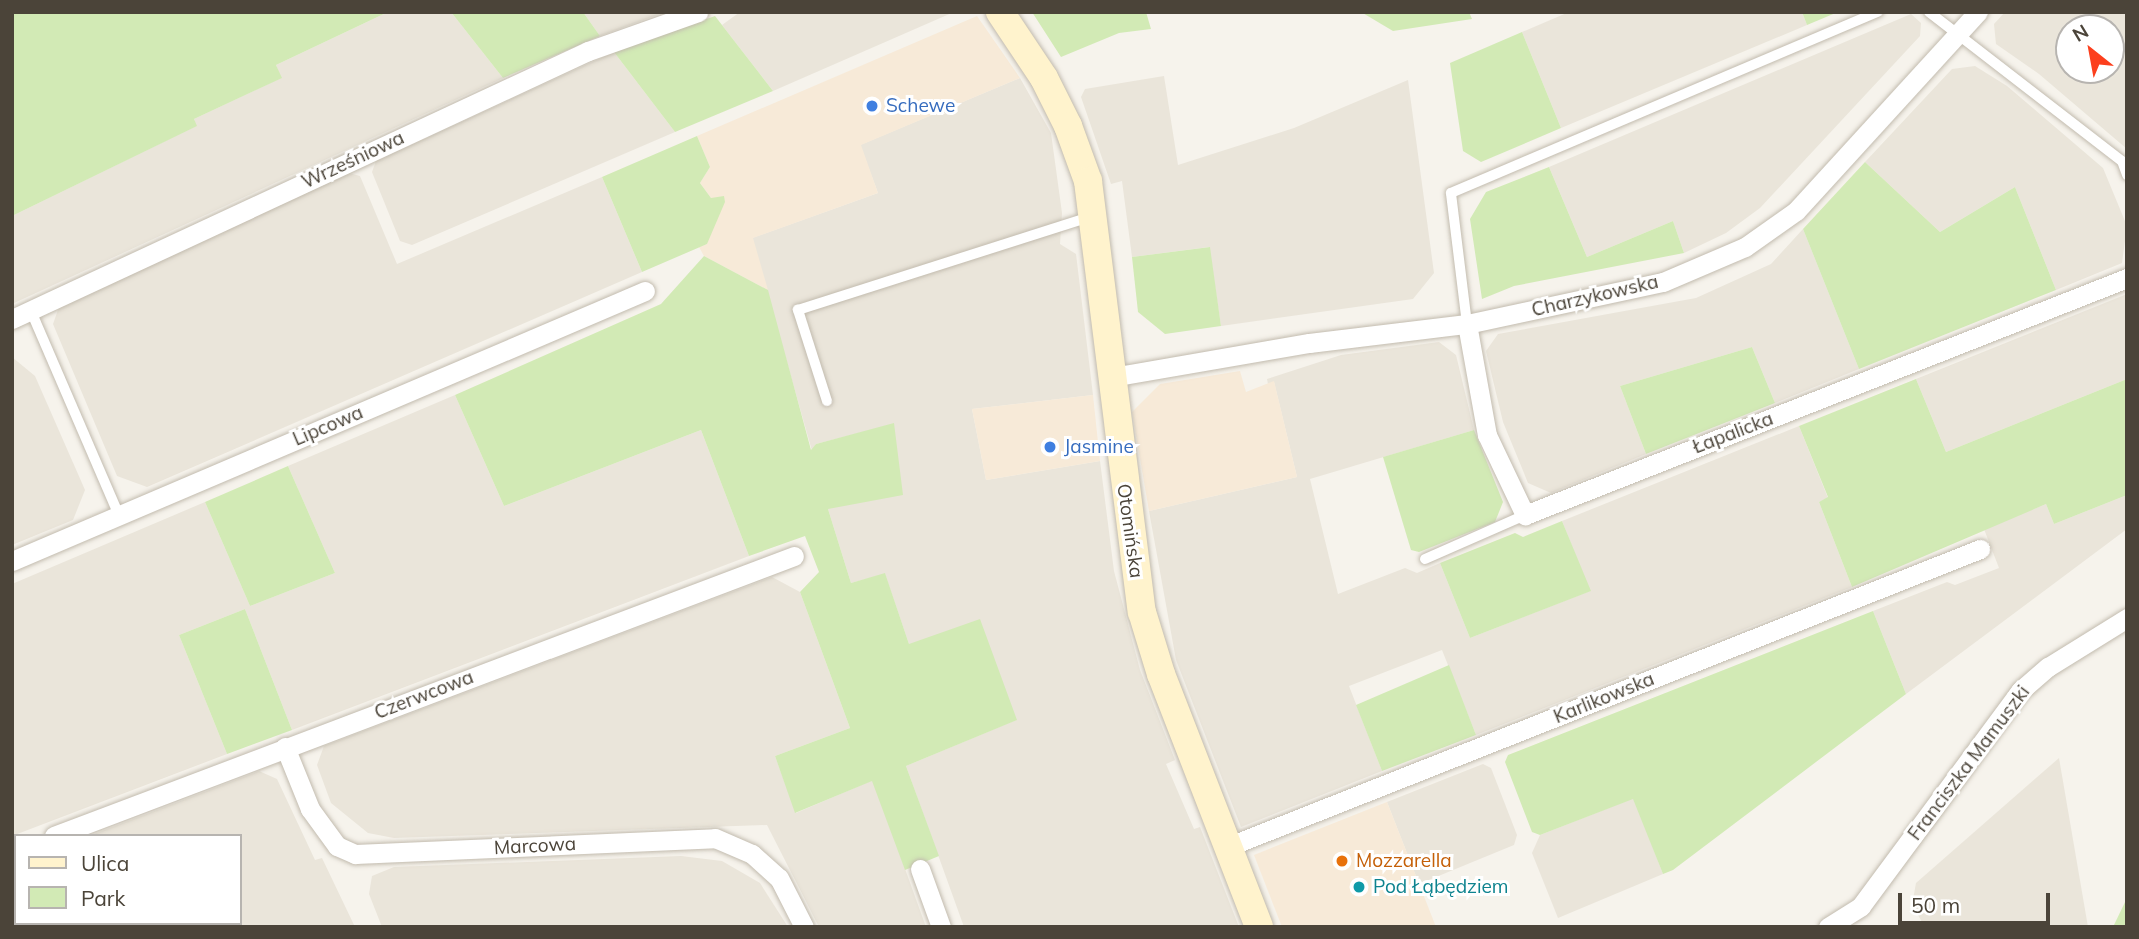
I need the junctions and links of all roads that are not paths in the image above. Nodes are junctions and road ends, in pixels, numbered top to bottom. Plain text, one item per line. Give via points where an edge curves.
1 (698, 12) edge
2 (1000, 12) edge
3 (1878, 12) edge
4 (1929, 12) edge
5 (1978, 12) edge
6 (1958, 33) junction
7 (2127, 175) edge
8 (1092, 217) junction
9 (2127, 278) edge
10 (645, 291) dead end
11 (31, 311) junction
12 (12, 319) edge
13 (1467, 324) junction
14 (1112, 377) junction
15 (827, 401) dead end
16 (119, 515) junction
17 (1525, 515) junction
18 (1980, 549) dead end
19 (794, 556) dead end
20 (1425, 559) dead end
21 (12, 561) edge
22 (2127, 618) edge
23 (285, 747) junction
24 (59, 834) edge
25 (1227, 847) junction
26 (920, 869) dead end
27 (804, 927) edge
28 (942, 927) edge
29 (1259, 927) edge
30 (1828, 927) edge

1 - 11 street, Wrześniowa via 588,51
2 - 8 street, Otomińska via 1044,78 1068,126 1087,181
3 - 13 lane via 1451,193
4 - 6 lane
5 - 6 street, Charzykowska
6 - 7 lane via 2122,161
6 - 13 street, Charzykowska via 1797,211 1745,247 1663,282
8 - 14 street, Otomińska
8 - 15 lane via 798,310
9 - 17 street, Łapalicka
10 - 16 street, Lipcowa
11 - 12 street, Wrześniowa
11 - 16 lane
13 - 14 street, Charzykowska via 1309,343
13 - 17 street via 1487,435
14 - 25 street, Otomińska via 1142,612
16 - 21 street, Lipcowa
17 - 20 lane
18 - 25 street, Karlikowska
19 - 23 street, Czerwcowa
22 - 30 street, Franciszka Mamuszki via 2048,667 2020,691 1861,906
23 - 24 street, Czerwcowa
23 - 27 street, Marcowa via 310,809 337,846 355,854 715,838 752,854 779,878
25 - 29 street, Otomińska
26 - 28 street

